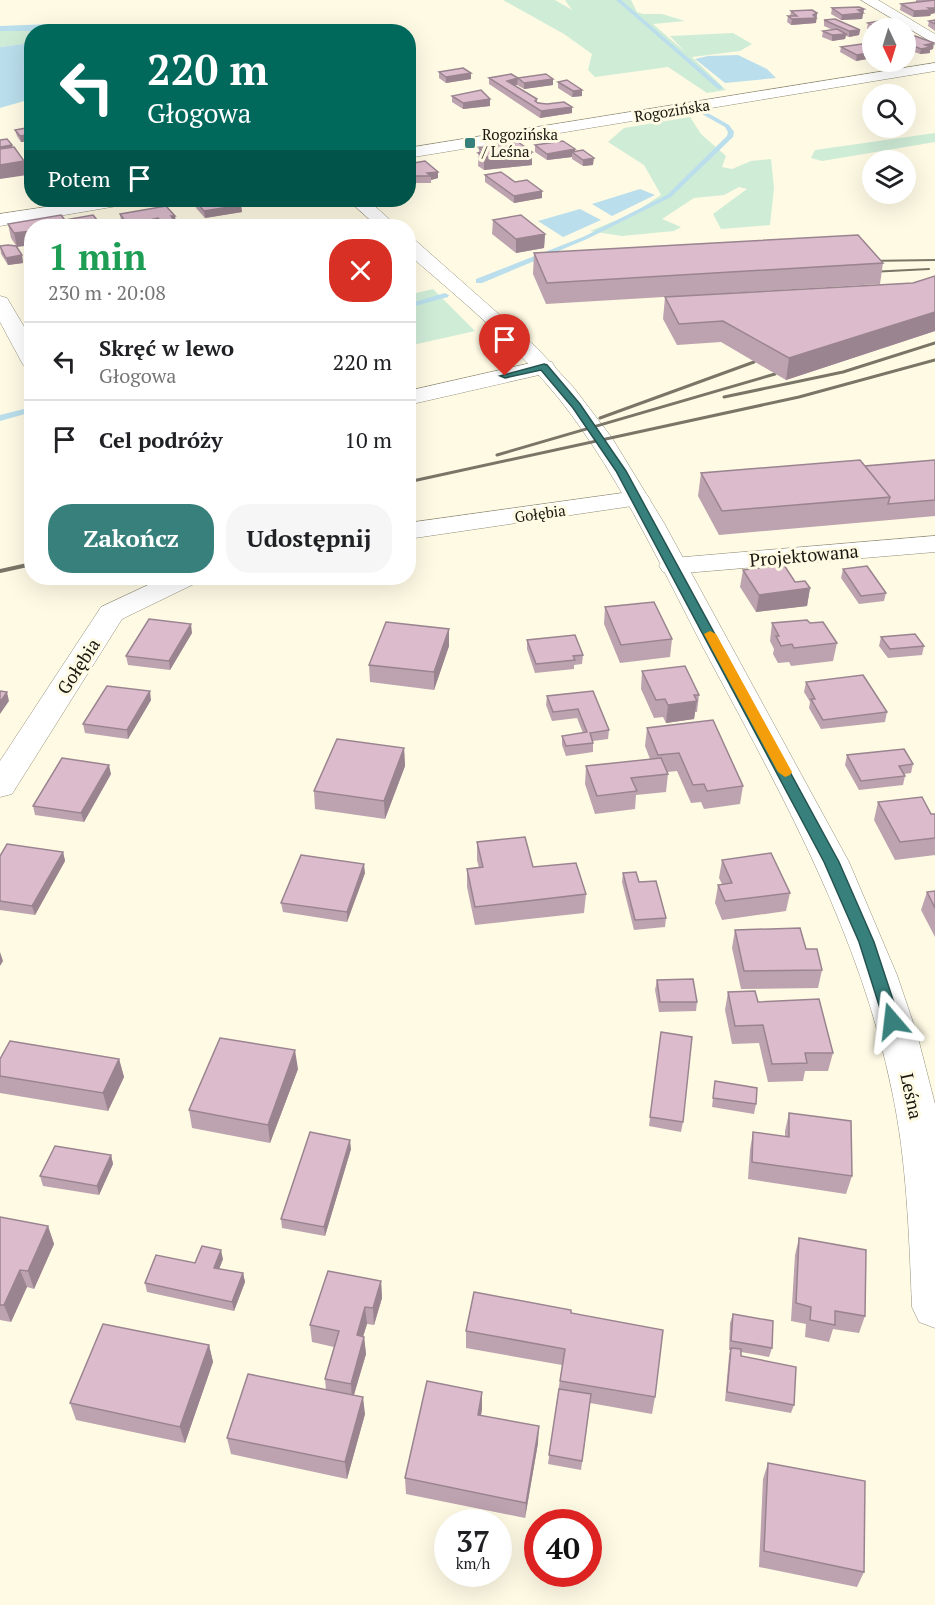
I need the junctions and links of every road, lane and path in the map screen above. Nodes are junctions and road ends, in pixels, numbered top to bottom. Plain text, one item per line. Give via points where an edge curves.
1 (868, 0) edge
2 (935, 40) edge
3 (935, 67) edge
4 (416, 152) edge
5 (78, 207) edge
6 (365, 207) edge
7 (0, 219) edge
8 (380, 219) edge
9 (416, 251) edge
10 (0, 302) edge
11 (24, 346) edge
12 (544, 367) junction
13 (416, 396) edge
14 (637, 499) junction
15 (416, 530) edge
16 (935, 544) edge
17 (674, 566) junction
18 (169, 585) edge
19 (0, 786) edge
20 (935, 1308) edge

1 - 2 street
3 - 4 street, Rogozińska
5 - 7 street
6 - 8 street
9 - 12 street, Leśna
10 - 11 street
12 - 13 street
12 - 14 street, Leśna via 592,428
14 - 15 street, Gołębia
14 - 17 street, Leśna
16 - 17 street, Projektowana
17 - 20 street, Leśna via 814,827 879,978 916,1116 927,1188
18 - 19 street, Gołębia via 111,613

